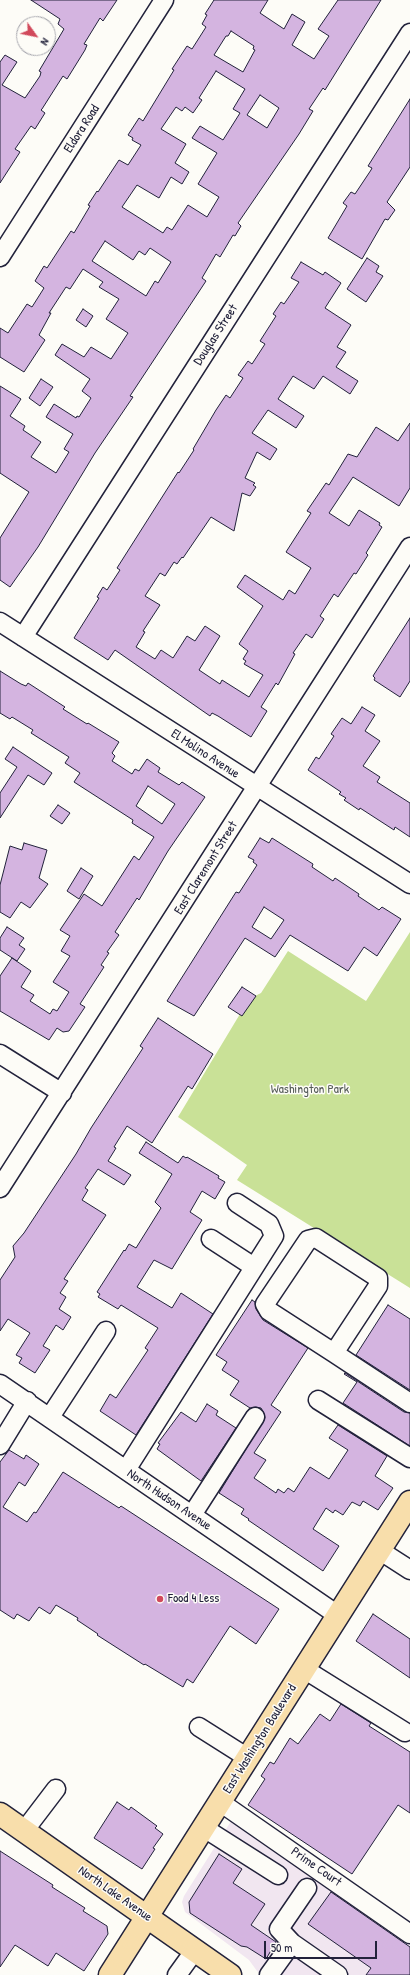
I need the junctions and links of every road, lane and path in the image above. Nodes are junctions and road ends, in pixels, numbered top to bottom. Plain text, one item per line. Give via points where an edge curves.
1 (164, 0) edge
2 (410, 33) edge
3 (0, 258) edge
4 (410, 547) edge
5 (0, 622) edge
6 (23, 637) junction
7 (257, 787) junction
8 (410, 884) edge
9 (0, 1054) edge
10 (62, 1093) junction
11 (0, 1188) edge
12 (237, 1202) dead end
13 (211, 1239) dead end
14 (254, 1267) junction
15 (106, 1332) dead end
16 (334, 1353) junction
17 (0, 1384) edge
18 (318, 1400) dead end
19 (27, 1401) junction
20 (410, 1403) edge
21 (50, 1417) junction
22 (255, 1417) dead end
23 (0, 1444) edge
24 (410, 1458) edge
25 (126, 1470) junction
26 (410, 1502) edge
27 (192, 1515) junction
28 (379, 1550) junction
29 (410, 1570) edge
30 (339, 1616) junction
31 (304, 1669) junction
32 (199, 1727) dead end
33 (405, 1732) dead end
34 (248, 1758) junction
35 (56, 1789) dead end
36 (220, 1802) junction
37 (0, 1814) edge
38 (204, 1828) junction
39 (24, 1830) junction
40 (278, 1875) dead end
41 (307, 1888) dead end
42 (147, 1917) junction
43 (410, 1934) edge
44 (292, 1943) junction
45 (195, 1950) junction
46 (113, 1974) edge
47 (227, 1974) edge
48 (177, 1975) edge
49 (269, 1975) edge
50 (338, 1975) edge

1 - 3 street, Eldora Road
2 - 6 street, Douglas Street
4 - 7 street, East Claremont Street
5 - 6 street, El Molino Avenue
6 - 7 street, El Molino Avenue
7 - 8 street, El Molino Avenue
7 - 10 street, East Claremont Street
9 - 10 street
10 - 11 street, East Claremont Street
12 - 14 street via 269,1224 274,1236
13 - 14 street
14 - 25 street
15 - 21 street
16 - 16 street via 269,1311 265,1304 308,1240 316,1238 378,1278 378,1286
16 - 20 street
17 - 19 street, North Hudson Avenue
18 - 24 street
19 - 21 street, North Hudson Avenue
19 - 23 street
21 - 25 street, North Hudson Avenue
22 - 27 street
25 - 27 street, North Hudson Avenue
26 - 28 main road, East Washington Boulevard
27 - 30 street, North Hudson Avenue
28 - 29 street
28 - 30 main road, East Washington Boulevard
30 - 31 main road, East Washington Boulevard
31 - 33 street
31 - 34 main road, East Washington Boulevard
32 - 34 street
34 - 36 main road, East Washington Boulevard
35 - 39 street
36 - 38 main road, East Washington Boulevard
36 - 43 street, Prime Court
37 - 39 main road, North Lake Avenue
38 - 40 street
38 - 42 main road, East Washington Boulevard
39 - 42 main road, North Lake Avenue
41 - 44 street via 279,1929
42 - 45 main road, North Lake Avenue
42 - 46 main road, East Washington Boulevard
44 - 49 street
44 - 50 street
45 - 47 main road, North Lake Avenue
45 - 48 street

